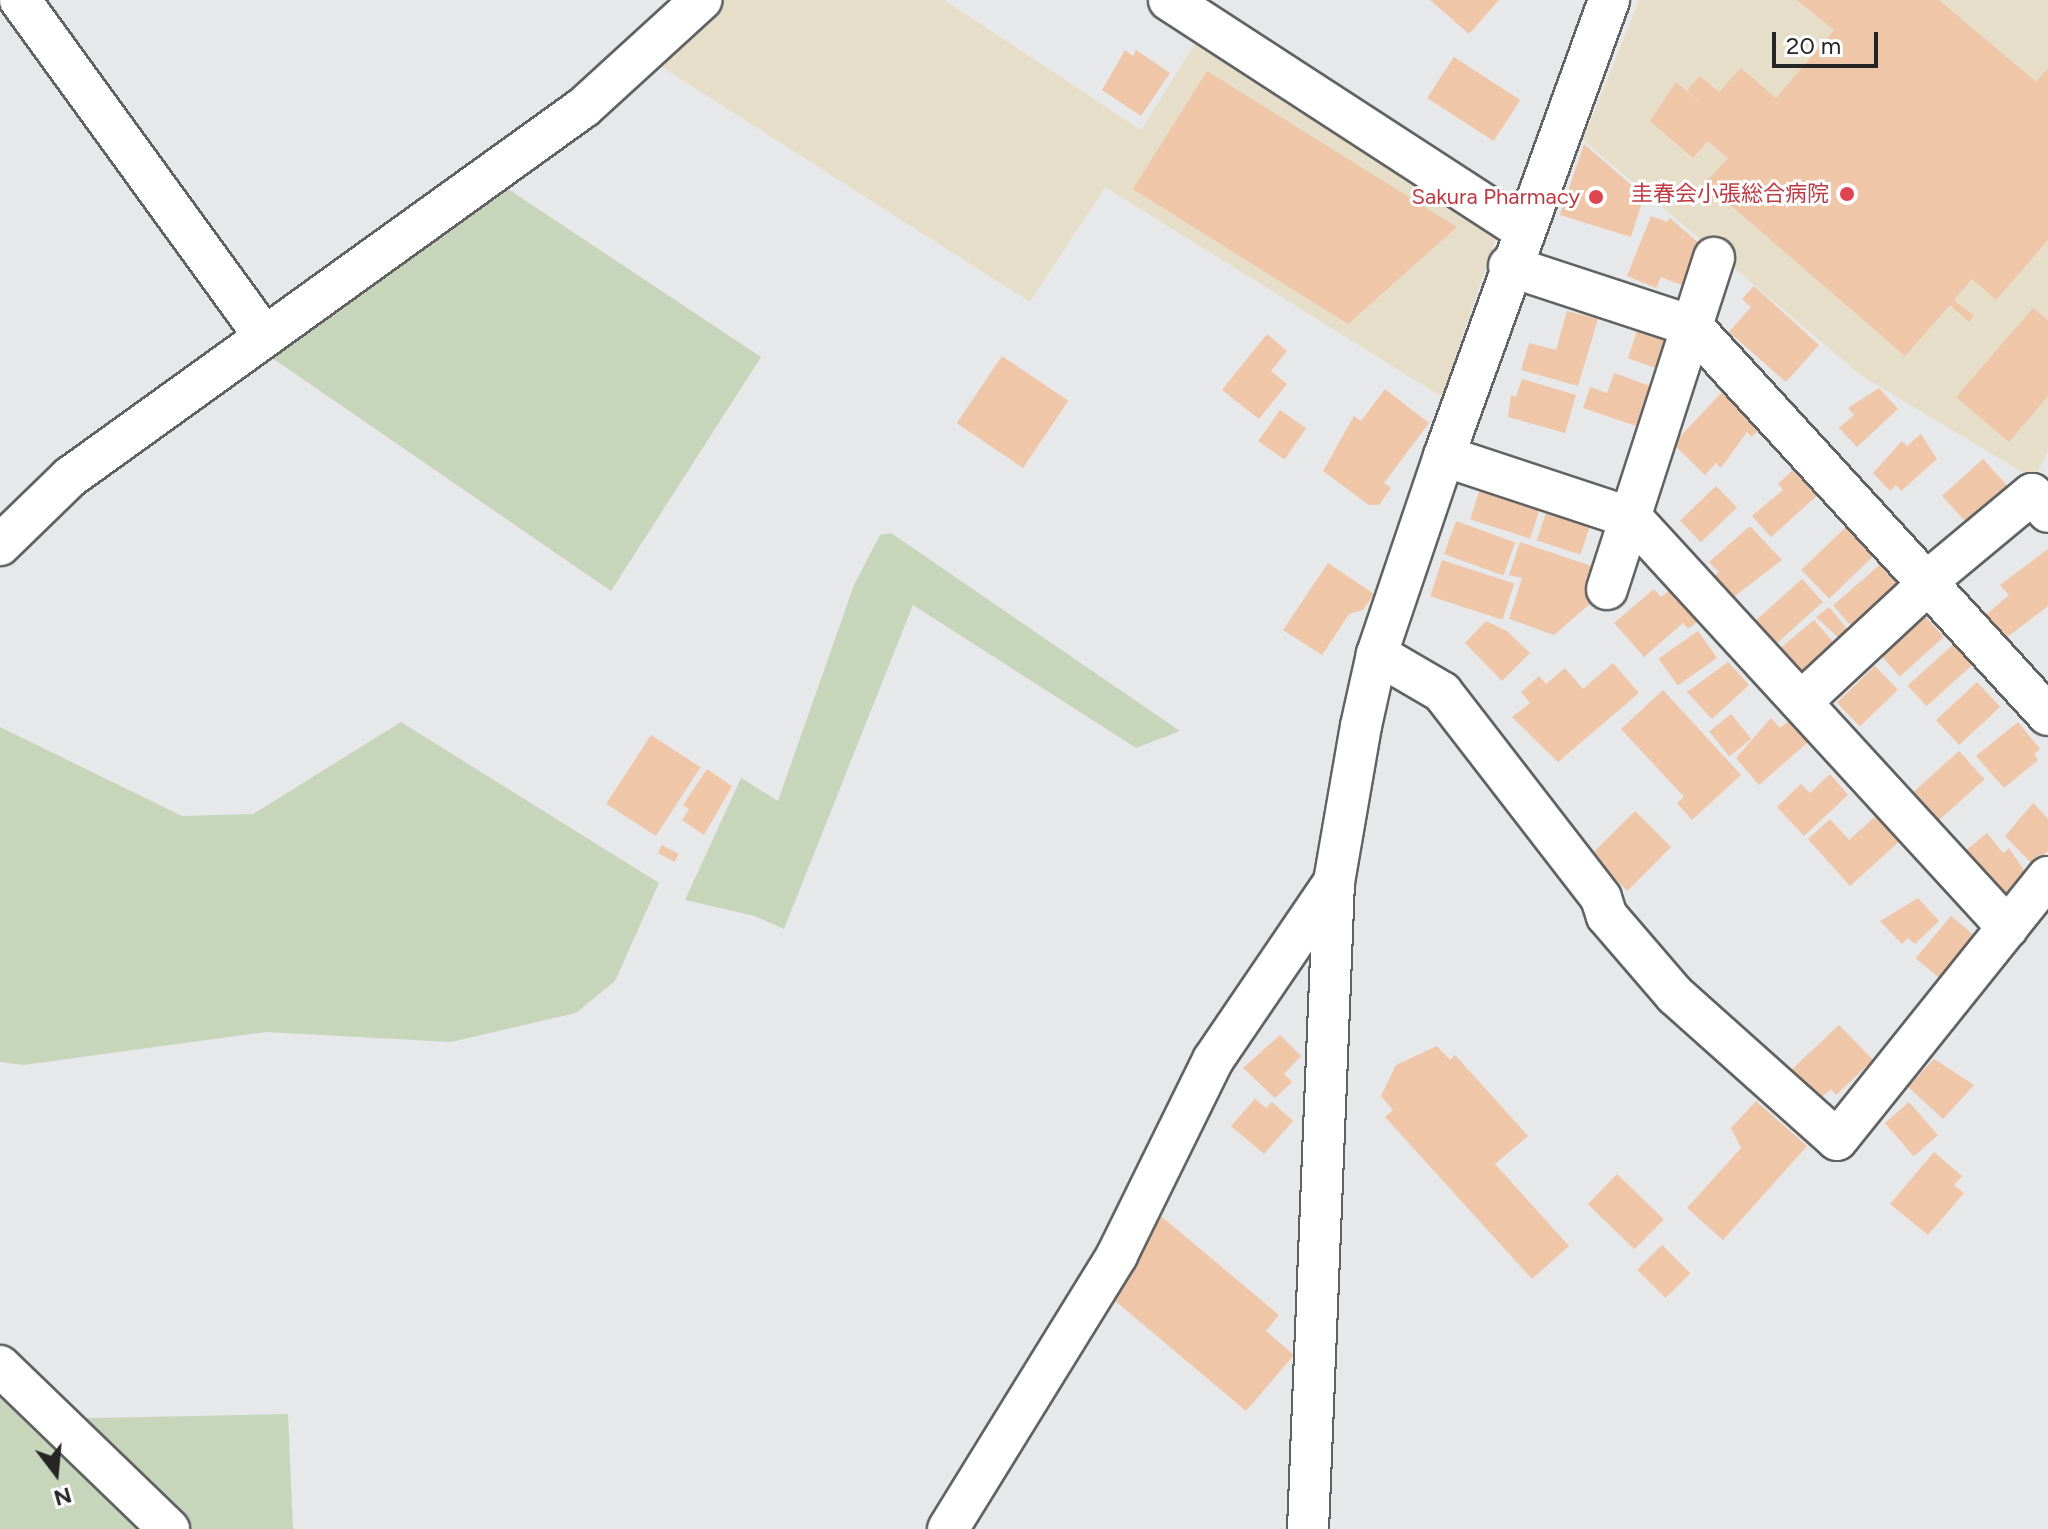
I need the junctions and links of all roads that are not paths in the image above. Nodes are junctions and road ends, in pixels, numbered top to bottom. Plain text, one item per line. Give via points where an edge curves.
1 (701, 0) edge
2 (1169, 0) edge
3 (1609, 0) edge
4 (37, 7) edge
5 (1516, 248) junction
6 (1714, 258) dead end
7 (1692, 326) junction
8 (264, 336) junction
9 (1444, 456) junction
10 (2048, 512) edge
11 (1632, 518) junction
12 (0, 545) edge
13 (1926, 584) junction
14 (1607, 589) dead end
15 (1377, 654) junction
16 (1801, 702) junction
17 (2048, 715) edge
18 (2048, 877) edge
19 (1334, 882) junction
20 (2008, 928) junction
21 (0, 1366) edge
22 (169, 1529) edge
23 (948, 1529) edge
24 (1308, 1529) edge

1 - 8 street via 584,107
2 - 5 street
3 - 5 street
4 - 8 street
5 - 7 street
5 - 9 street
6 - 7 street
7 - 11 street
7 - 13 street
8 - 12 street via 70,477
9 - 11 street
9 - 15 street
10 - 13 street via 2032,494
11 - 14 street
11 - 16 street
13 - 16 street
13 - 17 street
15 - 19 street
15 - 20 street via 1442,692 1601,898 1607,916 1675,995 1837,1140
16 - 20 street
18 - 20 street
19 - 23 street via 1213,1060 1117,1255
19 - 24 street
21 - 22 street

